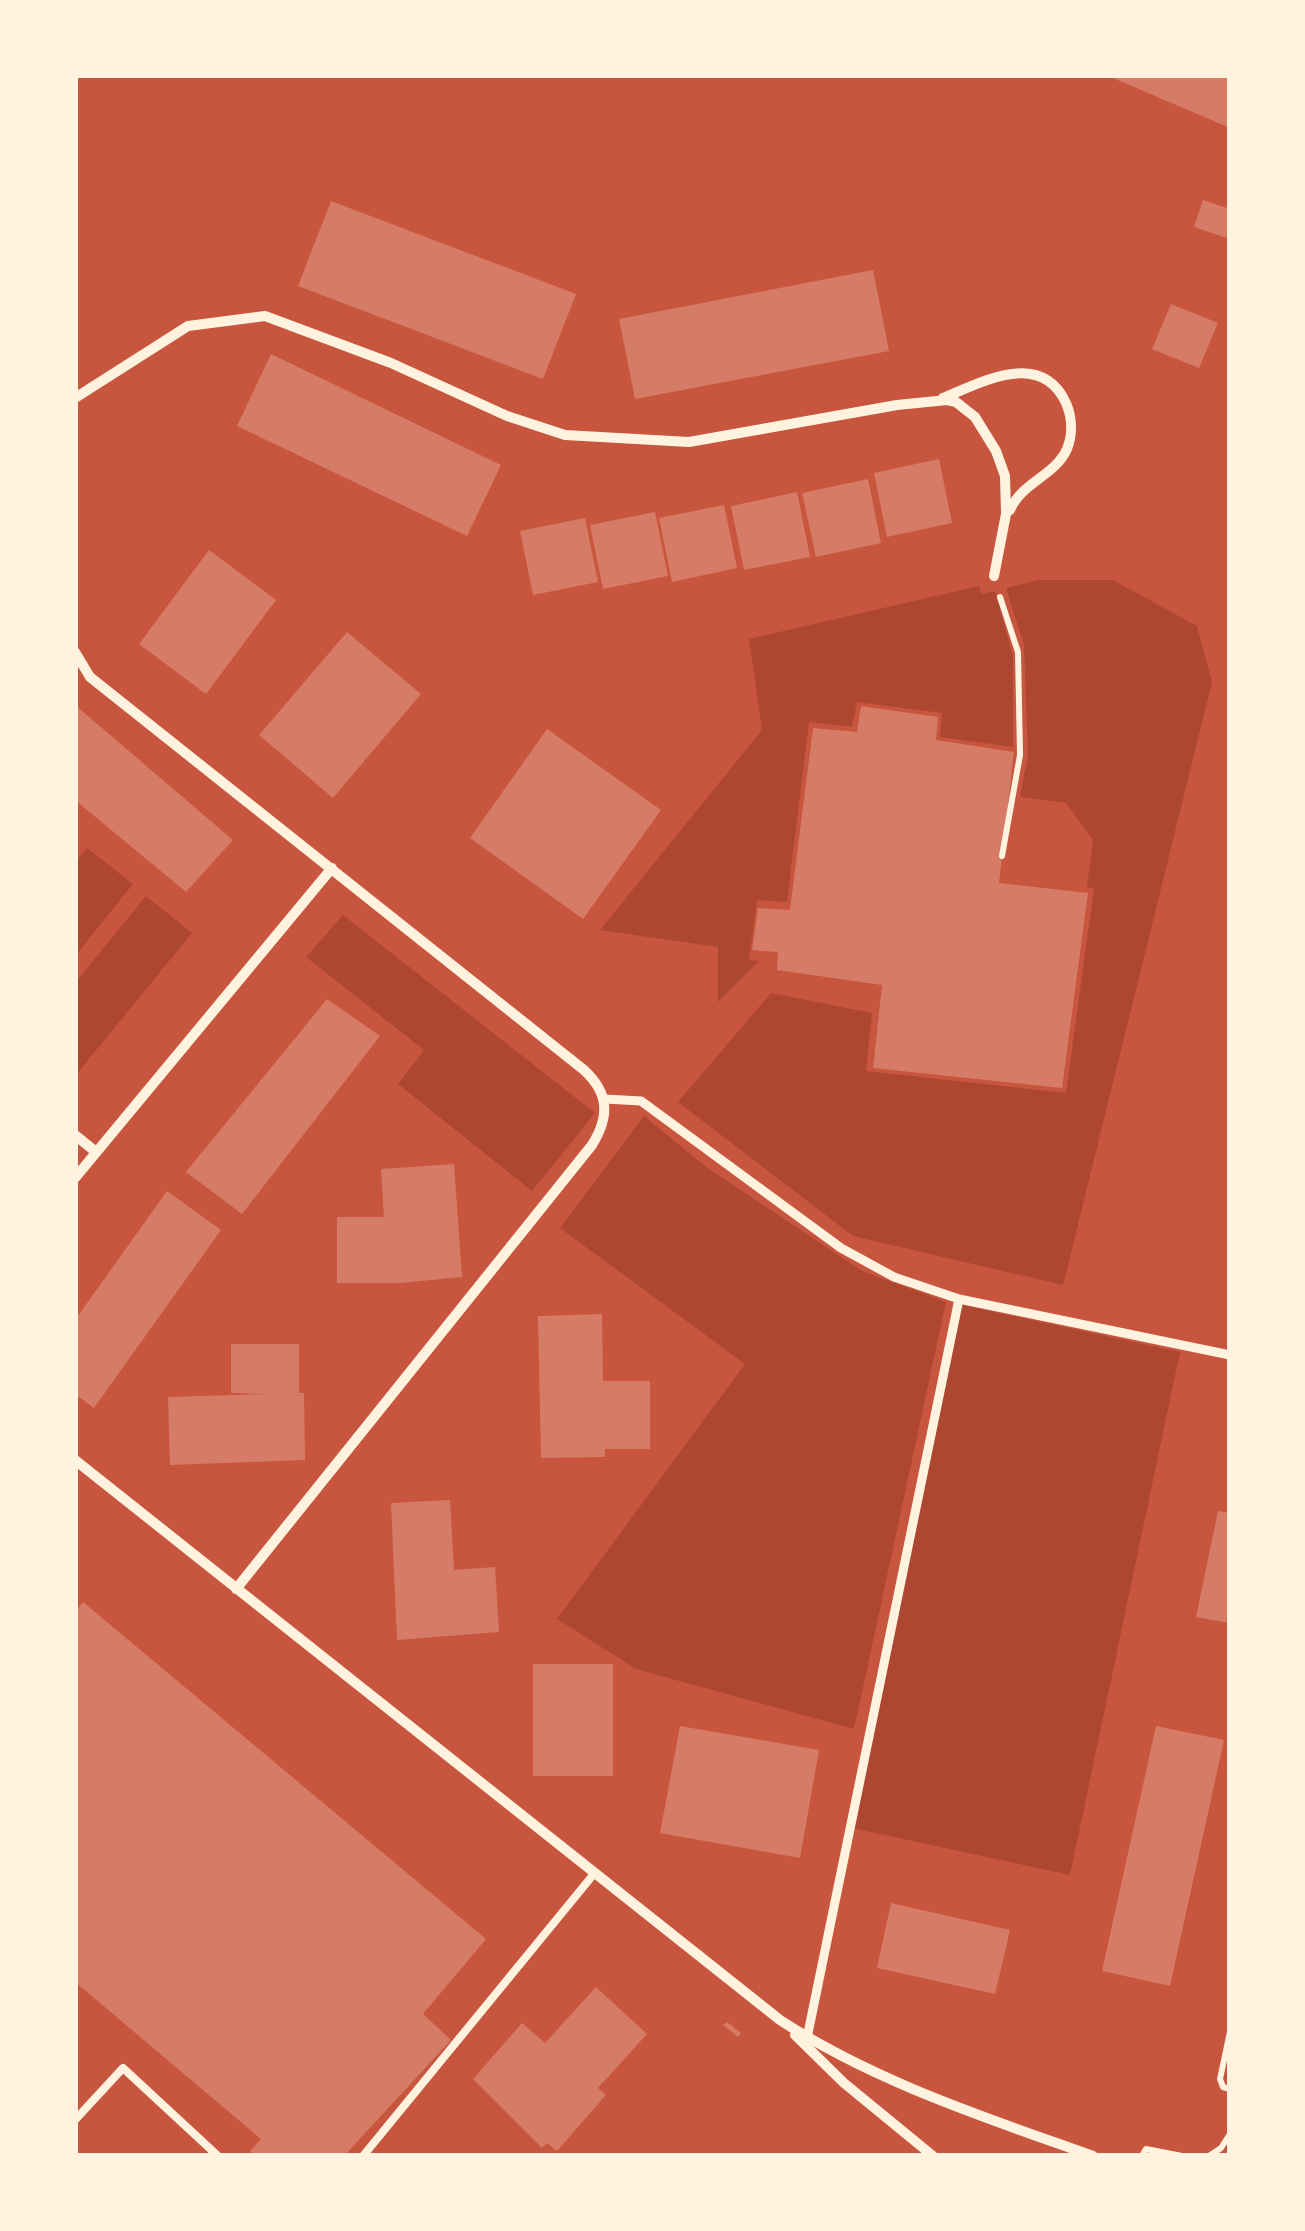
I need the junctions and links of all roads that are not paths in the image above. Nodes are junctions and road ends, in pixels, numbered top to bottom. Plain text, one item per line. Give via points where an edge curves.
1 (75, 398) edge
2 (938, 400) junction
3 (1002, 535) junction
4 (994, 576) road end
5 (75, 652) edge
6 (332, 868) junction
7 (605, 1099) junction
8 (75, 1135) edge
9 (96, 1152) junction
10 (75, 1178) edge
11 (959, 1298) junction
12 (1230, 1354) edge
13 (75, 1460) edge
14 (236, 1589) junction
15 (593, 1874) junction
16 (780, 2020) junction
17 (807, 2038) junction
18 (75, 2120) edge
19 (218, 2156) edge
20 (363, 2156) edge
21 (933, 2156) edge
22 (1093, 2156) edge

1 - 2 street via 188,326 265,316 565,435 689,442
2 - 3 street via 966,409 996,451 1007,487
2 - 3 street via 1019,371 1036,375 1063,397 1072,430 1068,447 1023,489
3 - 4 street
5 - 6 street via 90,676
6 - 7 street via 584,1070
6 - 9 street
7 - 11 street via 640,1100 842,1248 894,1278
7 - 14 street via 592,1145
8 - 9 street
9 - 10 street
11 - 12 street
11 - 17 street
13 - 14 street
14 - 15 street
15 - 16 street
15 - 20 lane
16 - 17 street
16 - 21 street
17 - 22 street via 928,2095
18 - 19 lane via 123,2068

